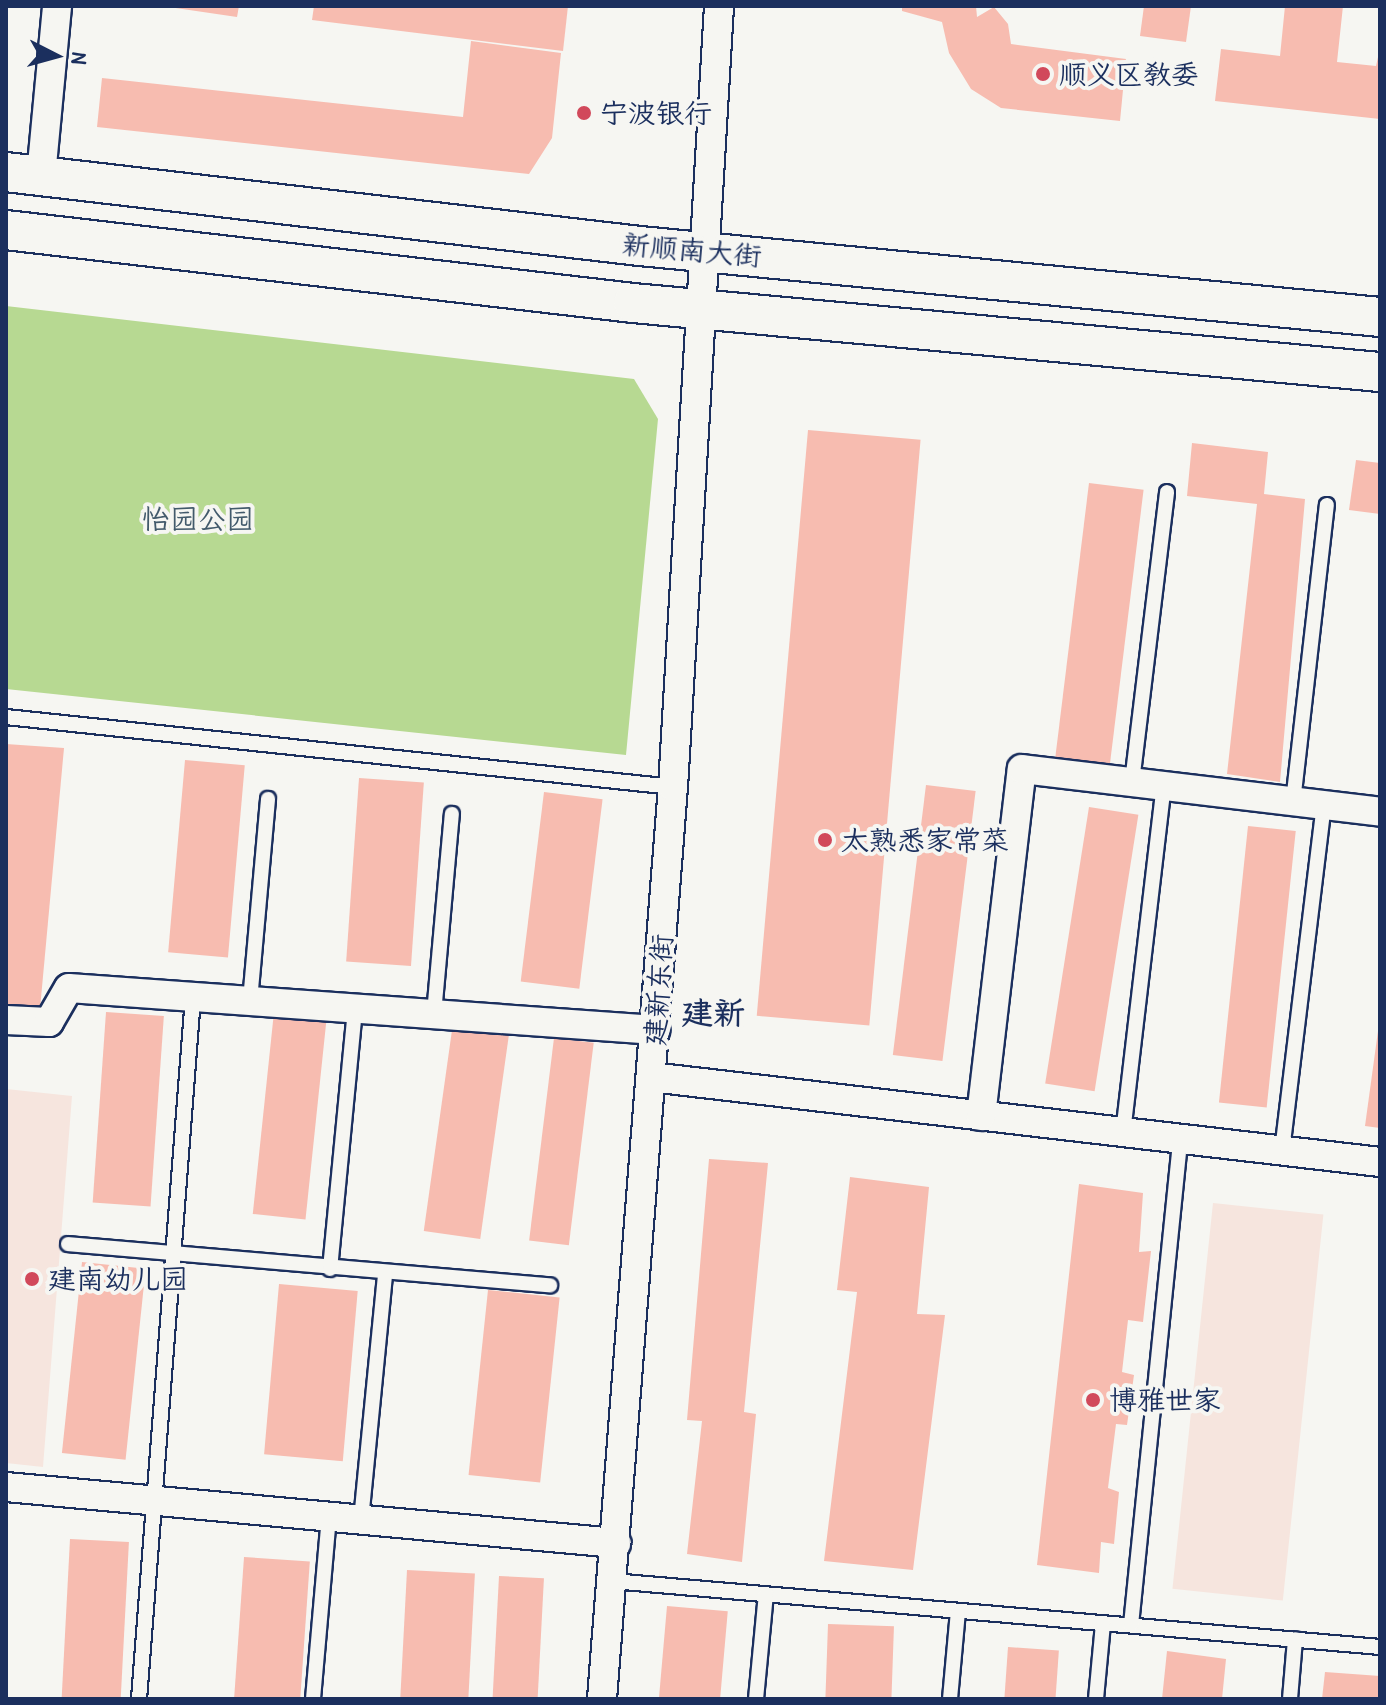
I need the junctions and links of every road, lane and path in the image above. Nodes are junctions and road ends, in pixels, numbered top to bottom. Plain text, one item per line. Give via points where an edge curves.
1 (57, 6) edge
2 (719, 6) edge
3 (23, 174) edge
4 (6, 230) edge
5 (706, 280) junction
6 (1380, 317) edge
7 (1380, 372) edge
8 (1167, 492) dead end
9 (1327, 505) dead end
10 (6, 717) edge
11 (1132, 782) junction
12 (1164, 786) junction
13 (673, 787) junction
14 (268, 799) dead end
15 (1293, 802) junction
16 (1324, 806) junction
17 (1380, 812) edge
18 (452, 814) dead end
19 (193, 997) junction
20 (250, 1001) junction
21 (355, 1009) junction
22 (434, 1014) junction
23 (6, 1020) edge
24 (655, 1030) junction
25 (651, 1077) junction
26 (981, 1116) junction
27 (1123, 1133) junction
28 (1180, 1139) junction
29 (1282, 1151) junction
30 (1380, 1162) edge
31 (68, 1244) dead end
32 (173, 1254) junction
33 (330, 1269) junction
34 (385, 1274) junction
35 (550, 1285) dead end
36 (6, 1487) edge
37 (154, 1501) junction
38 (329, 1517) junction
39 (361, 1520) junction
40 (616, 1543) junction
41 (612, 1581) junction
42 (766, 1594) junction
43 (958, 1611) junction
44 (1103, 1623) junction
45 (1131, 1625) junction
46 (1295, 1639) junction
47 (1380, 1647) edge
48 (139, 1699) edge
49 (313, 1699) edge
50 (602, 1699) edge
51 (756, 1699) edge
52 (950, 1699) edge
53 (1096, 1699) edge
54 (1290, 1699) edge

1 - 3 street
2 - 5 street, 建新东街
3 - 5 main road, 新顺南大街
4 - 5 main road, 新顺南大街
5 - 6 main road, 新顺南大街
5 - 7 main road, 新顺南大街
5 - 13 street, 建新东街
8 - 11 lane
9 - 15 lane
10 - 13 lane
11 - 12 street
11 - 26 street via 1022,769
12 - 15 street
12 - 27 lane
13 - 24 street, 建新东街
14 - 20 lane
15 - 16 street
16 - 17 street
16 - 29 lane
18 - 22 lane
19 - 20 street
19 - 23 street via 69,988 49,1022
19 - 32 lane
20 - 21 street
21 - 22 street
21 - 33 lane
22 - 24 street
24 - 25 street, 建新东街
25 - 26 street
25 - 40 street, 建新东街
26 - 27 street
27 - 28 street
28 - 29 street
28 - 45 lane
29 - 30 street
31 - 32 lane
32 - 33 lane
32 - 37 lane
33 - 34 lane
34 - 35 lane
34 - 39 lane
36 - 37 street
37 - 38 street
37 - 48 lane
38 - 39 street
38 - 49 lane
39 - 40 street
40 - 41 street, 建新东街
41 - 42 lane
41 - 50 street, 建新东街
42 - 43 lane
42 - 51 lane
43 - 44 lane
43 - 52 lane
44 - 45 lane
44 - 53 lane
45 - 46 lane
46 - 47 lane
46 - 54 lane

